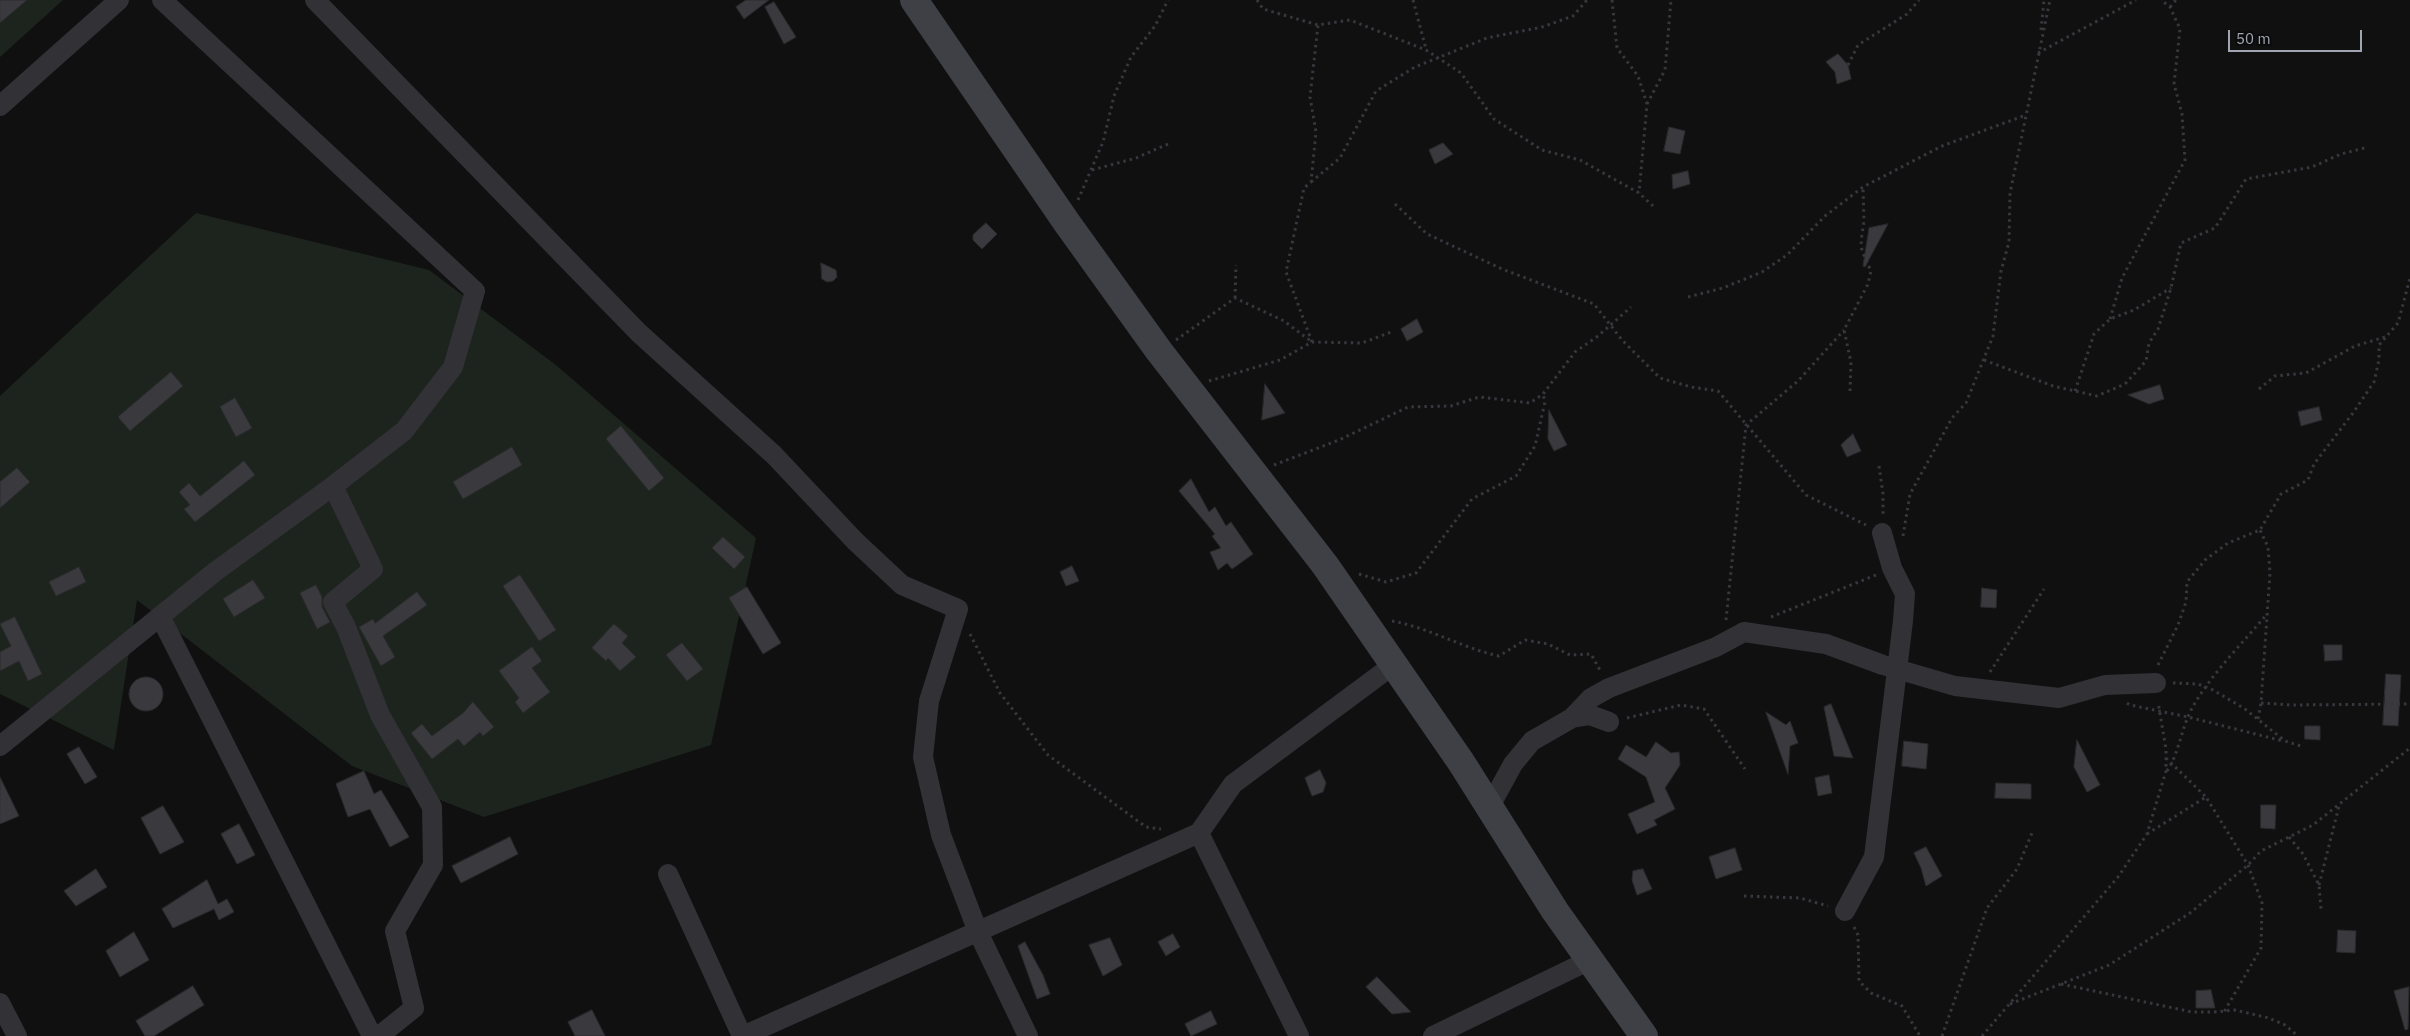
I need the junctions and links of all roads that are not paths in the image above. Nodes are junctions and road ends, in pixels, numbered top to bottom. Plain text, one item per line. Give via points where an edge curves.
1 (119, 0) edge
2 (162, 0) edge
3 (314, 0) edge
4 (914, 0) edge
5 (0, 106) edge
6 (333, 486) junction
7 (1882, 532) road end
8 (160, 616) junction
9 (1393, 665) junction
10 (1897, 668) junction
11 (2152, 683) road end
12 (1572, 718) junction
13 (1609, 722) road end
14 (0, 746) edge
15 (1489, 808) junction
16 (1199, 833) junction
17 (668, 874) dead end
18 (1845, 911) road end
19 (978, 932) junction
20 (1590, 960) junction
21 (0, 1003) edge
22 (16, 1036) edge
23 (372, 1036) edge
24 (379, 1036) edge
25 (742, 1036) edge
26 (1028, 1036) edge
27 (1299, 1036) edge
28 (1433, 1036) edge
29 (1644, 1036) edge

1 - 5 street
2 - 6 street via 476,291 453,367 404,431
3 - 19 street via 639,333 774,455 855,541 902,585 958,609 929,702 923,758 941,835
4 - 9 street via 1159,351 1325,565
6 - 8 street
6 - 24 street via 373,569 333,602 380,715 432,807 433,865 396,931 414,1008
7 - 10 street via 1892,568 1905,594
8 - 14 street
8 - 23 street
9 - 15 street
9 - 16 street via 1233,784
10 - 11 street via 1955,686 2059,698 2105,685
10 - 12 street via 1826,644 1744,632 1716,647 1609,688 1591,698
10 - 18 street via 1874,857
12 - 13 street via 1590,716
12 - 15 street via 1532,741 1514,764
15 - 20 street
16 - 19 street
16 - 27 street
17 - 25 street
19 - 25 street
19 - 26 street
20 - 28 street
20 - 29 street
21 - 22 street

